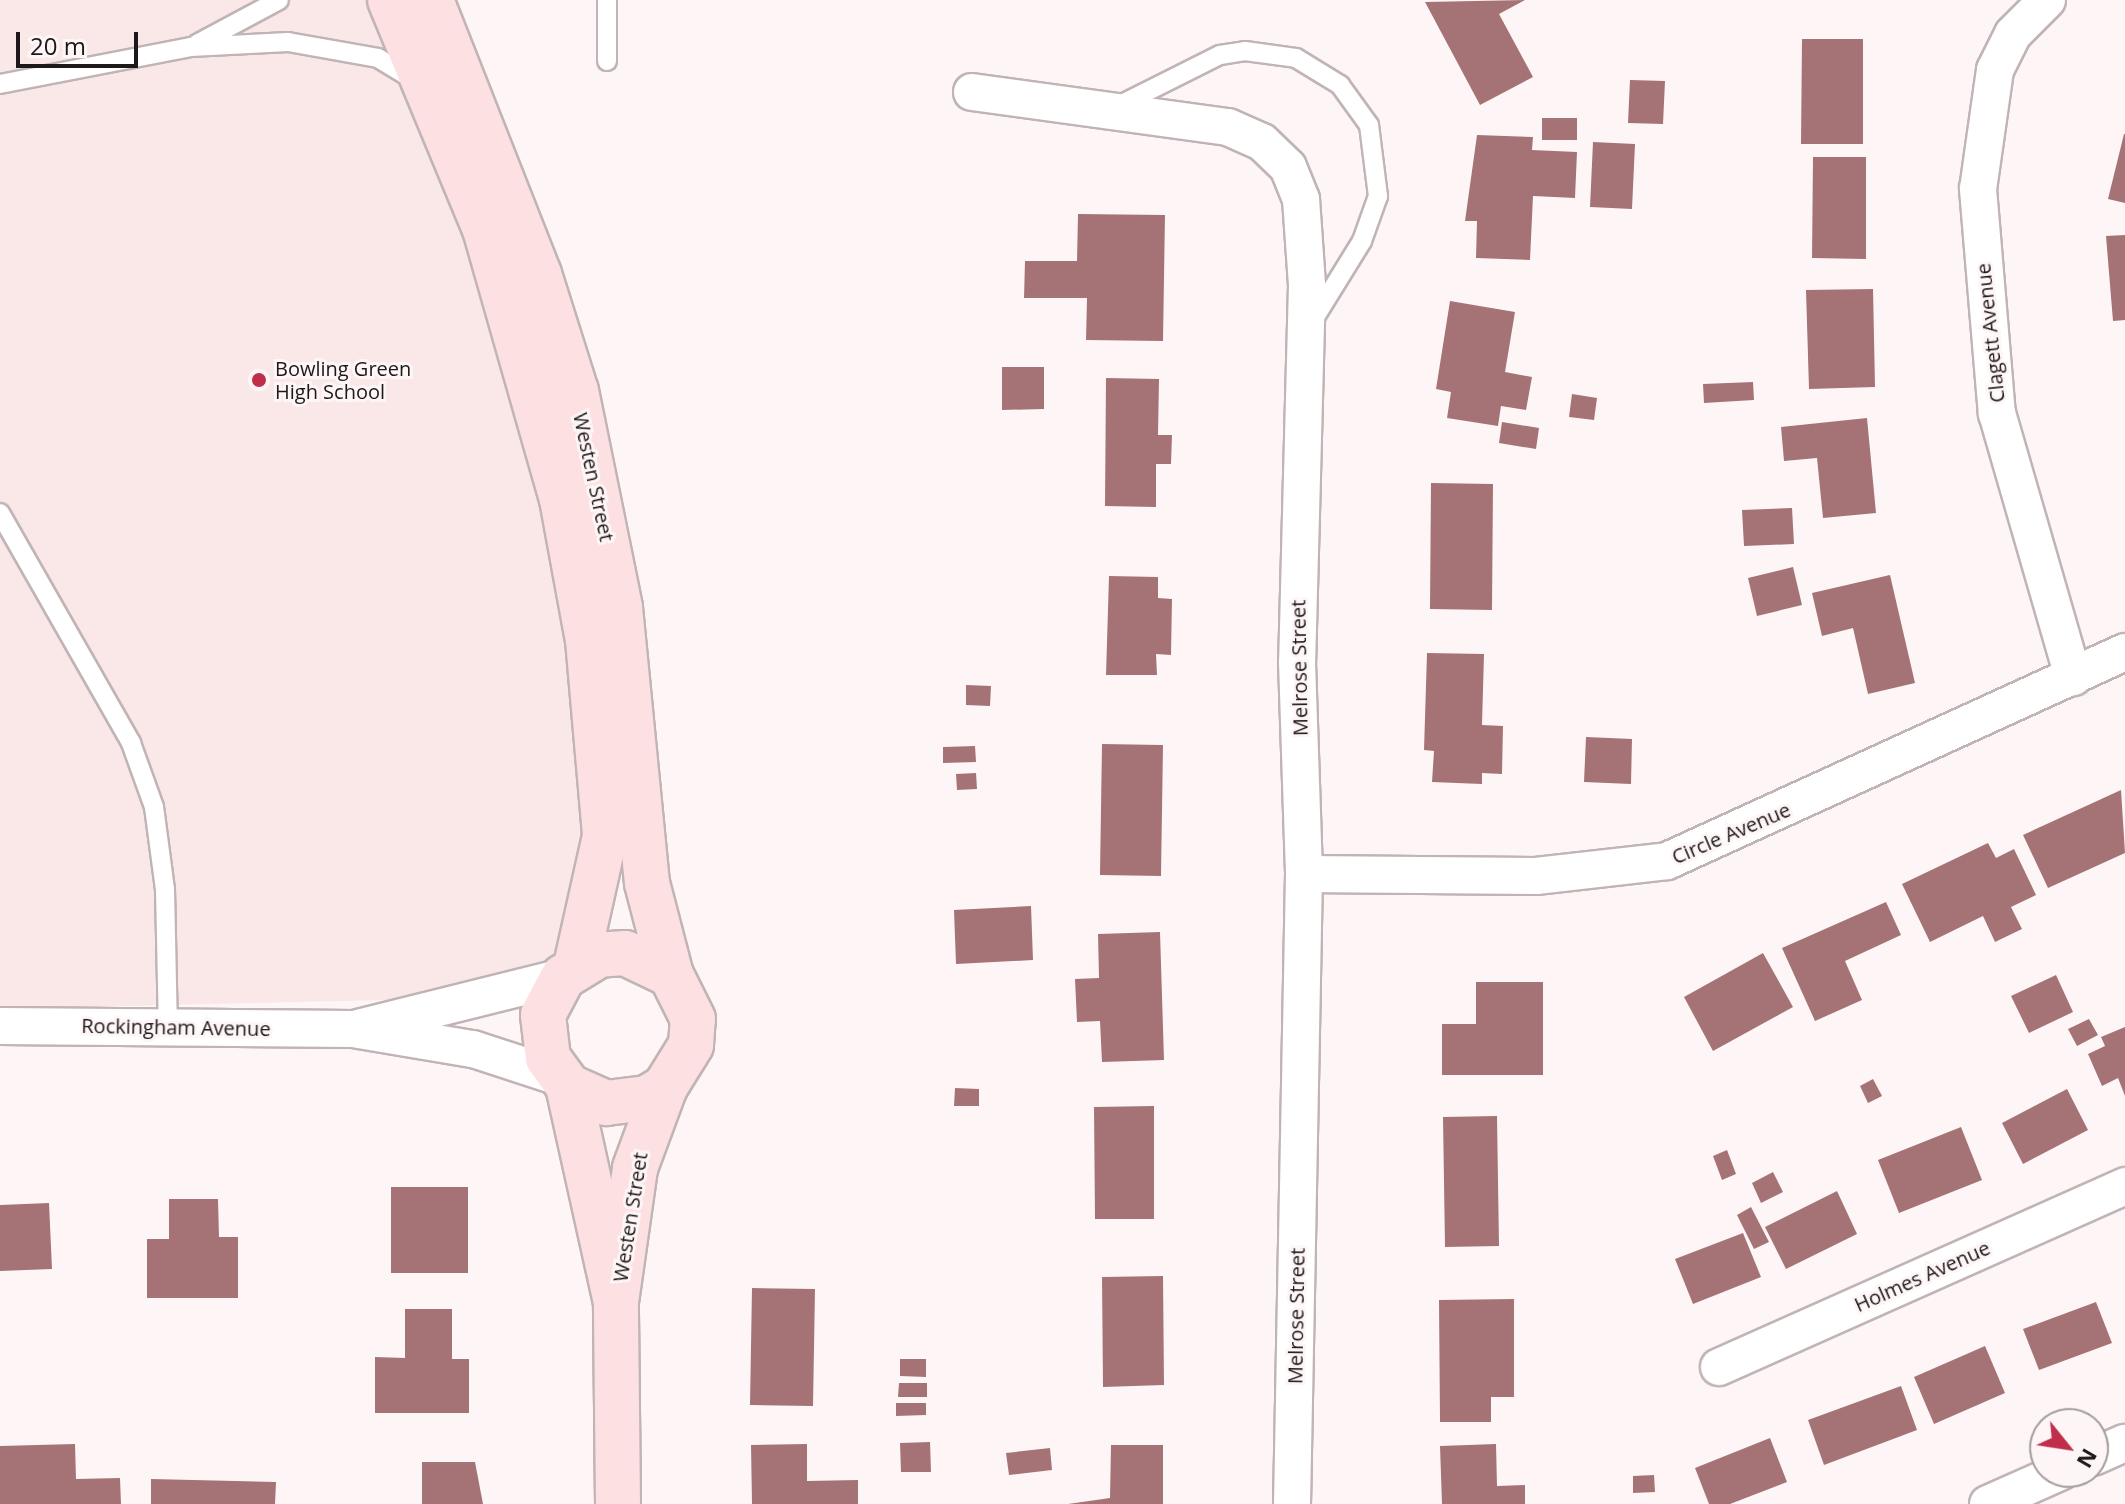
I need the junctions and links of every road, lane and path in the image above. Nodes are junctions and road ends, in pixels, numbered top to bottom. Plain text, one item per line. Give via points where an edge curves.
1 (279, 0) edge
2 (390, 0) edge
3 (431, 0) edge
4 (607, 0) edge
5 (2047, 0) edge
6 (191, 47) junction
7 (607, 61) dead end
8 (0, 84) edge
9 (431, 90) junction
10 (972, 92) dead end
11 (1109, 110) junction
12 (1303, 338) junction
13 (0, 513) edge
14 (2125, 652) edge
15 (2073, 677) junction
16 (1304, 874) junction
17 (569, 971) junction
18 (671, 975) junction
19 (0, 1026) edge
20 (168, 1027) junction
21 (353, 1029) junction
22 (563, 1081) junction
23 (665, 1087) junction
24 (2125, 1186) edge
25 (616, 1302) junction
26 (1719, 1367) dead end
27 (2029, 1488) edge
28 (2006, 1500) edge
29 (618, 1504) edge
30 (1292, 1504) edge

1 - 6 lane
2 - 9 street, Westen Street
3 - 18 street, Westen Street via 535,261 576,391 620,608 647,883
4 - 7 lane
5 - 15 street, Clagett Avenue via 2013,34 1995,70 1978,189 1997,413
6 - 8 lane
6 - 9 lane via 332,45 378,58
9 - 17 street, Westen Street via 526,355 588,640 605,836
10 - 11 street, Melrose Street
11 - 12 street, Melrose Street via 1228,127 1262,142 1288,167 1306,240
11 - 12 lane via 1220,55 1245,51 1296,58 1357,104 1377,148 1378,196 1362,241
12 - 16 street, Melrose Street via 1297,662
13 - 20 lane via 131,743 154,807 165,889
14 - 15 street, Circle Avenue
15 - 16 street, Circle Avenue via 1667,861 1536,876
16 - 30 street, Melrose Street
17 - 18 street via 625,953
17 - 21 street, Rockingham Avenue
17 - 22 street via 543,1015 548,1058
18 - 23 street via 685,995 692,1032 682,1068
19 - 20 street, Rockingham Avenue
20 - 21 street, Rockingham Avenue
21 - 22 street, Rockingham Avenue via 473,1049
22 - 23 street via 616,1104
22 - 25 street, Westen Street
23 - 25 street, Westen Street via 635,1168
24 - 26 street, Holmes Avenue
25 - 29 street, Westen Street
27 - 28 street

